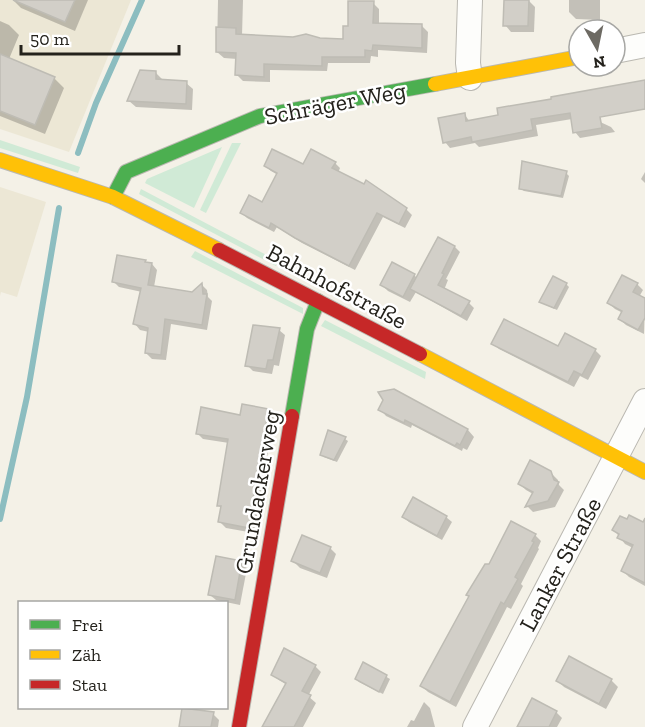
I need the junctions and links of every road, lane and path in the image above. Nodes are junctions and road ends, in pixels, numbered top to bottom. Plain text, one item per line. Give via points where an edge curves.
1 (470, 0) edge
2 (645, 45) edge
3 (627, 49) edge
4 (567, 59) edge
5 (471, 78) junction
6 (0, 160) edge
7 (113, 197) junction
8 (318, 301) junction
9 (645, 401) edge
10 (616, 456) junction
11 (645, 471) edge
12 (239, 727) edge
13 (475, 727) edge

1 - 5 street
2 - 3 street
4 - 5 street, Schräger Weg
5 - 7 street, Schräger Weg via 260,116 126,172
6 - 7 street, Bahnhofstraße
7 - 8 street, Bahnhofstraße
8 - 10 street, Bahnhofstraße
8 - 12 street, Grundackerweg via 307,329
9 - 10 street, Lanker Straße
10 - 11 street, Bahnhofstraße
10 - 13 street, Lanker Straße

